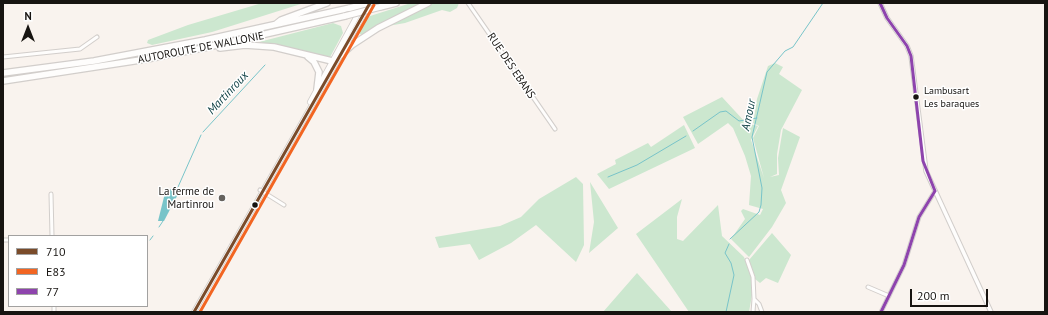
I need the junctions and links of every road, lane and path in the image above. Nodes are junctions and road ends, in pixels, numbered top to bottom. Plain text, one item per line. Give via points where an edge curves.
1 (327, 3) edge
2 (365, 3) edge
3 (369, 3) edge
4 (396, 3) edge
5 (428, 3) edge
6 (468, 3) edge
7 (880, 3) edge
8 (274, 26) junction
9 (349, 30) junction
10 (97, 37) dead end
11 (351, 37) junction
12 (359, 40) junction
13 (208, 47) junction
14 (306, 55) junction
15 (3, 57) edge
16 (340, 57) junction
17 (332, 62) junction
18 (3, 73) edge
19 (3, 80) edge
20 (317, 89) junction
21 (555, 129) dead end
22 (261, 191) junction
23 (935, 191) junction
24 (50, 194) dead end
25 (284, 205) dead end
26 (52, 235) edge
27 (747, 260) dead end
28 (868, 287) dead end
29 (889, 296) junction
30 (754, 299) junction
31 (191, 312) edge
32 (194, 312) edge
33 (753, 312) edge
34 (762, 312) edge
35 (881, 312) edge
36 (991, 312) edge

1 - 8 highway via 281,20
2 - 9 main road
3 - 8 highway, AUTOROUTE DE WALLONIE, bridge
3 - 11 main road
4 - 13 highway, AUTOROUTE DE WALLONIE, bridge
5 - 12 highway
6 - 21 street, RUE DES EBANS
7 - 23 street via 911,56 923,161
8 - 18 highway, AUTOROUTE DE WALLONIE via 108,58
9 - 11 main road
9 - 17 main road
10 - 15 street via 80,49
11 - 12 highway
11 - 16 main road
12 - 16 highway
13 - 14 highway via 265,46
13 - 19 highway, AUTOROUTE DE WALLONIE via 95,68
14 - 17 highway
14 - 20 highway via 314,62 319,72
16 - 17 main road
16 - 22 main road
17 - 20 main road
20 - 22 main road
22 - 25 street
22 - 31 main road
22 - 32 main road
23 - 29 street via 919,217 904,265
23 - 36 street
24 - 26 street
27 - 30 street via 752,273
28 - 29 street
29 - 35 street
30 - 33 street
30 - 34 street

